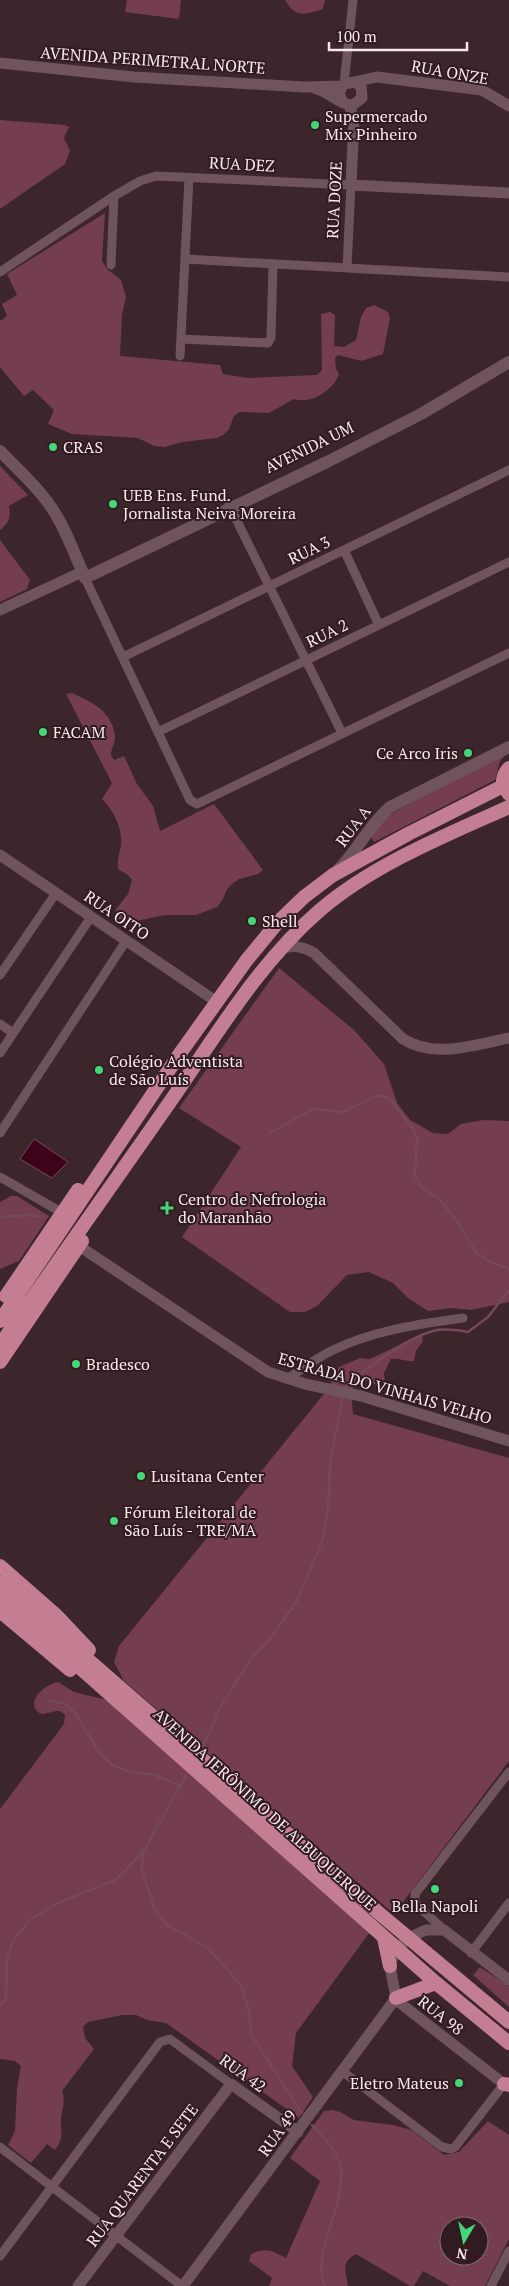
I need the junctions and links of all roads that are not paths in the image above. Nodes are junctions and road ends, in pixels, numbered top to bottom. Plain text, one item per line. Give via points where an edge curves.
1 (353, 0) edge
2 (0, 63) edge
3 (348, 83) junction
4 (304, 87) junction
5 (345, 104) junction
6 (509, 106) edge
7 (189, 178) junction
8 (351, 185) junction
9 (509, 193) edge
10 (114, 196) junction
11 (185, 259) junction
12 (273, 264) junction
13 (111, 265) dead end
14 (347, 268) junction
15 (0, 272) edge
16 (509, 277) edge
17 (181, 340) junction
18 (509, 354) edge
19 (180, 356) dead end
20 (509, 362) edge
21 (0, 441) edge
22 (0, 451) edge
23 (509, 470) edge
24 (230, 506) junction
25 (344, 550) junction
26 (509, 562) edge
27 (87, 574) junction
28 (269, 586) junction
29 (0, 610) edge
30 (379, 624) junction
31 (509, 653) edge
32 (123, 657) junction
33 (306, 660) junction
34 (158, 732) junction
35 (342, 733) junction
36 (509, 747) edge
37 (509, 768) edge
38 (507, 787) edge
39 (509, 807) edge
40 (0, 856) edge
41 (333, 875) junction
42 (56, 893) junction
43 (91, 917) junction
44 (126, 941) junction
45 (281, 950) junction
46 (0, 975) edge
47 (216, 1002) junction
48 (0, 1024) edge
49 (13, 1033) junction
50 (509, 1038) edge
51 (0, 1053) edge
52 (145, 1105) junction
53 (0, 1133) edge
54 (128, 1163) junction
55 (0, 1177) edge
56 (62, 1212) junction
57 (79, 1246) junction
58 (58, 1249) junction
59 (0, 1304) edge
60 (463, 1318) dead end
61 (0, 1321) edge
62 (0, 1345) edge
63 (0, 1362) edge
64 (287, 1379) junction
65 (509, 1441) edge
66 (0, 1566) edge
67 (0, 1582) edge
68 (0, 1598) edge
69 (0, 1611) edge
70 (121, 1697) junction
71 (509, 1772) edge
72 (509, 1903) edge
73 (444, 1930) junction
74 (384, 1938) junction
75 (408, 1938) junction
76 (398, 1949) junction
77 (471, 1953) junction
78 (390, 1966) junction
79 (509, 1980) edge
80 (436, 1983) junction
81 (396, 1998) junction
82 (509, 2022) edge
83 (509, 2043) edge
84 (342, 2071) junction
85 (231, 2084) junction
86 (507, 2084) edge
87 (298, 2132) junction
88 (0, 2147) edge
89 (52, 2188) junction
90 (116, 2237) junction
91 (509, 2251) edge
92 (0, 2256) edge
93 (78, 2286) edge
94 (183, 2286) edge
95 (491, 2286) edge

1 - 3 street via 345,71
2 - 4 street, AVENIDA PERIMETRAL NORTE via 134,77
3 - 4 street, AVENIDA PERIMETRAL NORTE
3 - 5 street via 339,92
3 - 5 street via 360,86 362,98 357,104
3 - 6 street, RUA ONZE via 378,77 482,90
4 - 5 street, AVENIDA PERIMETRAL NORTE via 324,92
5 - 8 street, RUA DOZE via 354,119
7 - 8 street, RUA DEZ
7 - 10 street, RUA DEZ via 148,178
7 - 11 street
8 - 9 street, RUA DEZ
8 - 14 street, RUA DOZE
10 - 13 street
10 - 15 street, RUA DEZ
11 - 12 street
11 - 17 street
12 - 14 street
12 - 17 street via 271,338 268,342
14 - 16 street
17 - 19 street
18 - 24 main road, AVENIDA UM via 418,410
20 - 24 main road, AVENIDA UM via 421,414
21 - 27 main road via 68,520
22 - 27 main road via 51,506
23 - 25 street, RUA 3
24 - 27 main road, AVENIDA UM
24 - 28 street
25 - 28 street, RUA 3
25 - 30 street
26 - 30 street, RUA 2
27 - 29 street
27 - 32 street
28 - 32 street, RUA 3
28 - 33 street
30 - 33 street, RUA 2
31 - 35 street
32 - 34 street
33 - 34 street, RUA 2
33 - 35 street
34 - 35 street via 190,800 199,804
36 - 41 main road, RUA A via 390,807 374,822 348,860
37 - 38 main road via 504,774
38 - 41 main road via 408,834
39 - 45 main road via 358,883 319,910
40 - 42 street, RUA OITO
41 - 47 main road via 278,922
42 - 43 street, RUA OITO
42 - 46 street
43 - 44 street, RUA OITO
43 - 49 street
44 - 47 street, RUA OITO
44 - 53 street
45 - 50 street via 294,946 314,953 412,1044 441,1050
45 - 54 main road via 250,986
47 - 52 main road
48 - 49 street
49 - 51 street
52 - 56 main road
52 - 58 main road
54 - 57 main road
54 - 58 main road
55 - 56 street
56 - 59 main road
57 - 63 main road
57 - 64 street, ESTRADA DO VINHAIS VELHO via 259,1367
58 - 61 main road
58 - 62 main road
60 - 64 street via 416,1324 355,1340 329,1352
64 - 65 street, ESTRADA DO VINHAIS VELHO via 361,1396
66 - 70 main road via 57,1616
67 - 70 main road, AVENIDA JERÔNIMO DE ALBUQUERQUE
68 - 70 main road, AVENIDA JERÔNIMO DE ALBUQUERQUE
69 - 70 main road via 68,1669
70 - 74 main road, AVENIDA JERÔNIMO DE ALBUQUERQUE
70 - 75 main road, AVENIDA JERÔNIMO DE ALBUQUERQUE
71 - 73 street via 415,1894 415,1903
72 - 77 street
73 - 75 street via 426,1930
73 - 77 street
74 - 76 main road, AVENIDA JERÔNIMO DE ALBUQUERQUE
74 - 78 main road
75 - 76 street
75 - 82 main road, AVENIDA JERÔNIMO DE ALBUQUERQUE
76 - 78 street
76 - 80 main road, AVENIDA JERÔNIMO DE ALBUQUERQUE
77 - 79 street
78 - 81 street, RUA 98
80 - 81 main road
80 - 83 main road, AVENIDA JERÔNIMO DE ALBUQUERQUE
81 - 84 street, RUA 49
81 - 86 street, RUA 98
84 - 86 street via 442,2146 451,2149
84 - 87 street, RUA 49
85 - 87 street, RUA 42
85 - 89 street, RUA 42 via 170,2039 160,2042
85 - 90 street, RUA QUARENTA E SETE
87 - 94 street, RUA 49
88 - 89 street
89 - 90 street
89 - 92 street
90 - 93 street, RUA QUARENTA E SETE
90 - 94 street
91 - 95 street

